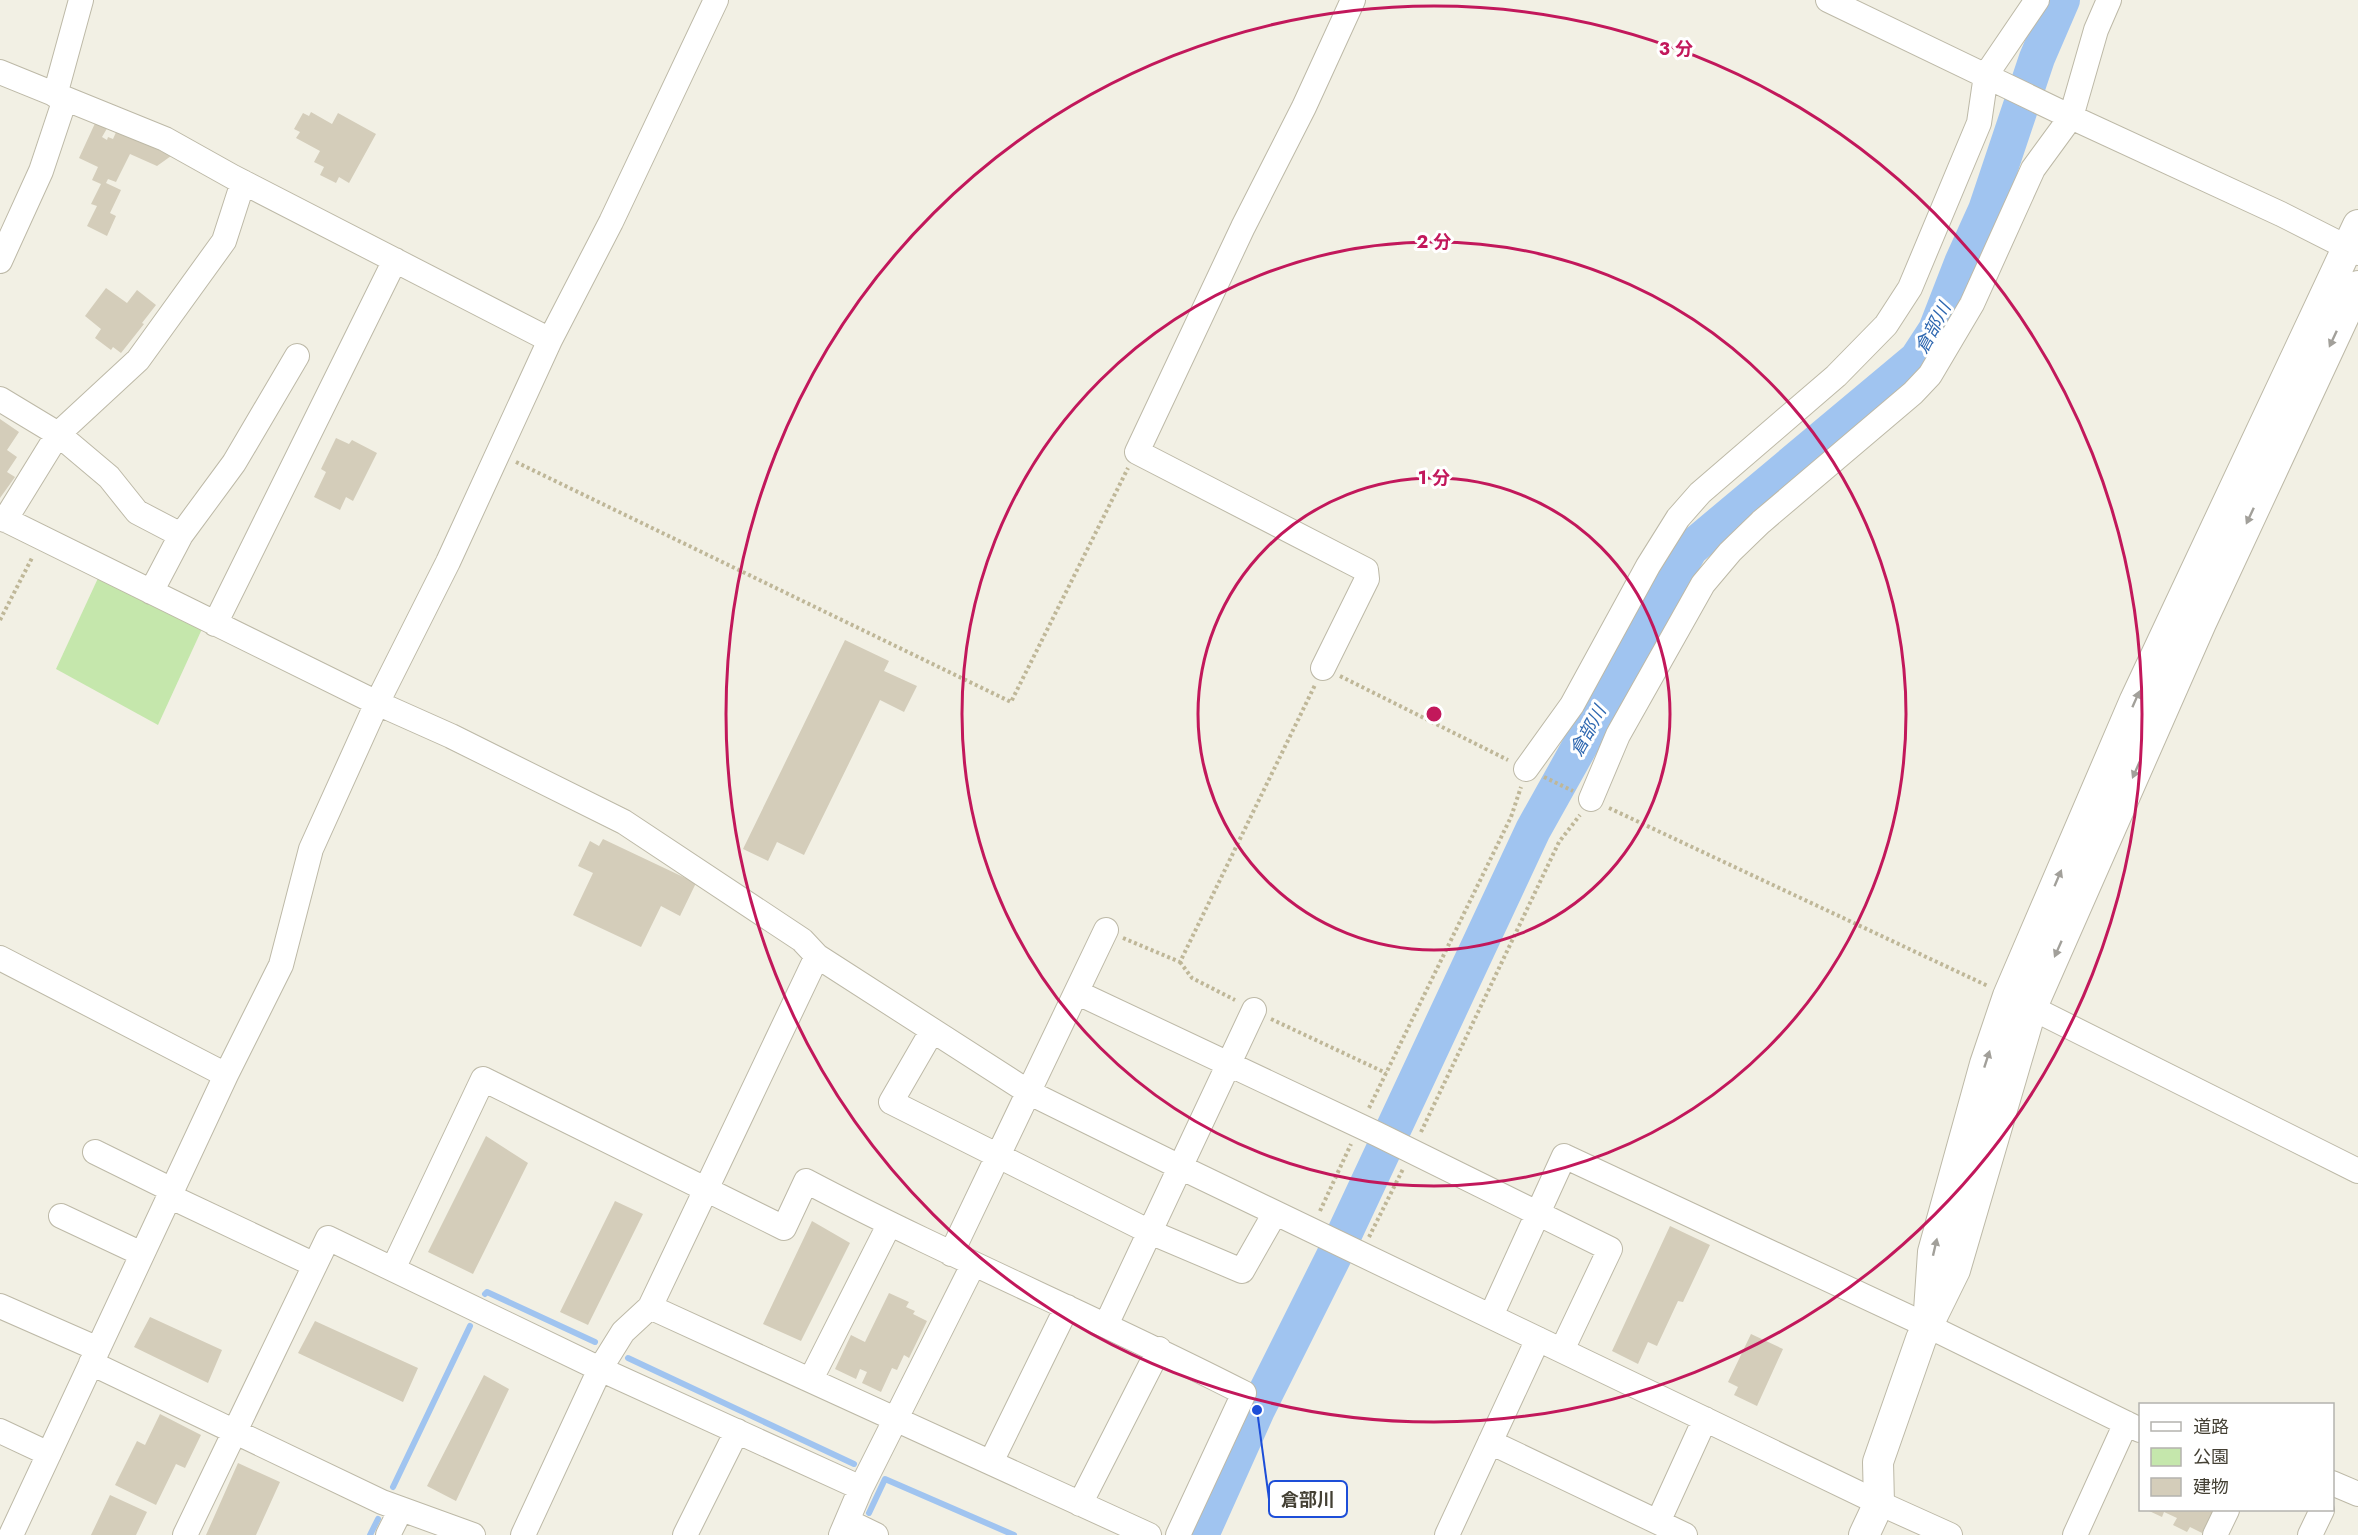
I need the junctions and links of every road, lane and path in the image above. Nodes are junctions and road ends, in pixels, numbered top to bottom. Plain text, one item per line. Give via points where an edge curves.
1 (81, 0) edge
2 (716, 0) edge
3 (1353, 0) edge
4 (1828, 0) edge
5 (2037, 0) edge
6 (2109, 0) edge
7 (0, 72) edge
8 (1990, 76) junction
9 (60, 97) junction
10 (2071, 117) junction
11 (243, 182) junction
12 (2354, 242) edge
13 (395, 260) junction
14 (0, 261) edge
15 (2358, 286) edge
16 (550, 340) junction
17 (297, 356) dead end
18 (0, 399) edge
19 (58, 434) junction
20 (500, 451) junction
21 (1137, 452) junction
22 (3, 518) edge
23 (181, 535) junction
24 (43, 538) junction
25 (151, 592) junction
26 (0, 620) edge
27 (215, 624) junction
28 (1323, 668) junction
29 (377, 703) junction
30 (1533, 772) junction
31 (1587, 797) junction
32 (1106, 930) joint
33 (817, 956) junction
34 (0, 958) edge
35 (1180, 962) junction
36 (1078, 993) junction
37 (2020, 1002) junction
38 (1254, 1010) junction
39 (932, 1031) junction
40 (1230, 1064) junction
41 (1386, 1073) junction
42 (226, 1075) junction
43 (1030, 1093) junction
44 (1386, 1139) junction
45 (95, 1152) dead end
46 (998, 1156) junction
47 (1179, 1167) junction
48 (2358, 1172) edge
49 (707, 1189) junction
50 (170, 1193) junction
51 (1537, 1213) junction
52 (1275, 1214) junction
53 (61, 1216) dead end
54 (889, 1225) junction
55 (1150, 1232) junction
56 (1337, 1243) junction
57 (142, 1254) junction
58 (951, 1254) junction
59 (315, 1265) junction
60 (973, 1265) junction
61 (393, 1269) junction
62 (0, 1306) edge
63 (1067, 1306) junction
64 (650, 1307) junction
65 (1491, 1316) junction
66 (1106, 1325) junction
67 (1928, 1326) junction
68 (1538, 1339) junction
69 (1159, 1349) junction
70 (1562, 1350) junction
71 (94, 1356) junction
72 (600, 1369) junction
73 (811, 1378) junction
74 (1705, 1419) junction
75 (896, 1420) junction
76 (2133, 1427) edge
77 (0, 1431) edge
78 (736, 1431) junction
79 (233, 1432) junction
80 (1490, 1442) junction
81 (49, 1454) junction
82 (991, 1462) junction
83 (2334, 1485) edge
84 (861, 1488) junction
85 (2358, 1494) edge
86 (1879, 1503) junction
87 (1080, 1504) junction
88 (401, 1509) junction
89 (2226, 1511) edge
90 (2321, 1511) edge
91 (1658, 1522) junction
92 (844, 1528) edge
93 (11, 1535) edge
94 (185, 1535) edge
95 (388, 1535) edge
96 (473, 1535) edge
97 (523, 1535) edge
98 (685, 1535) edge
99 (876, 1535) edge
100 (1149, 1535) edge
101 (1178, 1535) edge
102 (1447, 1535) edge
103 (1685, 1535) edge
104 (1864, 1535) edge
105 (1950, 1535) edge
106 (2075, 1535) edge
107 (2215, 1535) edge
108 (2310, 1535) edge

1 - 9 street
2 - 16 street via 611,222
3 - 21 street
4 - 8 street
5 - 8 street
6 - 10 street via 2096,30
7 - 9 street
8 - 10 street
8 - 30 street via 1979,123 1910,288 1886,325 1836,376 1700,493 1678,518
9 - 11 street via 165,139
9 - 14 street via 41,171
10 - 12 street via 2281,214
10 - 31 street via 2033,169 1972,304 1930,375 1761,522 1703,584
11 - 13 street
11 - 19 street via 224,241 138,360
37 -> 12 street via 2140,689
13 - 16 street
13 - 27 street
15 -> 37 street
16 - 20 street
17 - 23 street via 234,464
18 - 19 street
19 - 22 street
19 - 23 street via 108,477 137,512
20 - 21 path via 1011,702
20 - 29 street
21 - 28 street via 1366,570 1367,579
22 - 24 street
23 - 25 street
24 - 25 street
24 - 26 path
25 - 27 street
27 - 29 street
28 - 30 path
28 - 35 path
29 - 33 street via 624,822 802,939
29 - 42 street via 311,849 280,965
30 - 31 path
30 - 41 path
31 - 37 path
31 - 44 path
32 - 35 path
32 - 36 street
33 - 39 street
33 - 49 street
34 - 42 street
35 - 38 path via 1192,978
36 - 40 street
36 - 43 street
37 - 48 street
37 - 67 street via 1985,1064 1933,1252
38 - 40 street
38 - 41 path
39 - 43 street
39 - 46 street via 891,1102
40 - 44 street
40 - 47 street
41 - 44 path
42 - 50 street
43 - 46 street
43 - 47 street
44 - 51 street
44 - 56 path
44 - 56 path
45 - 50 street
46 - 55 street
46 - 58 street
47 - 52 street
47 - 55 street
49 - 54 street via 784,1228 806,1181
49 - 61 street via 483,1079
49 - 64 street
50 - 57 street
50 - 59 street
51 - 65 street
51 - 67 street via 1564,1156
51 - 70 street via 1610,1249
52 - 55 street via 1242,1270
52 - 56 street
53 - 57 street
54 - 58 street
54 - 73 street
55 - 66 street
56 - 65 street
57 - 71 street
58 - 60 street
59 - 61 street via 328,1238
59 - 79 street
60 - 63 street
60 - 75 street
61 - 72 street
62 - 71 street
63 - 66 street
63 - 82 street
64 - 72 street via 623,1332
64 - 73 street
65 - 68 street
66 - 69 street
67 - 76 street
67 - 86 street via 1878,1462
68 - 70 street
68 - 80 street
69 - 87 street
69 - 101 street via 1244,1393
70 - 74 street
71 - 79 street
71 - 81 street
72 - 78 street
72 - 97 street
73 - 75 street
74 - 86 street
74 - 91 street
75 - 82 street
75 - 84 street
76 - 106 street
77 - 81 street
78 - 84 street
78 - 98 street
79 - 88 street
79 - 94 street
80 - 91 street
80 - 102 street
81 - 93 street
82 - 87 street
83 - 85 street
84 - 92 street
86 - 104 street
86 - 105 street
87 - 100 street
88 - 95 street
88 - 96 street
89 - 107 street
90 - 108 street
91 - 103 street
92 - 99 street

